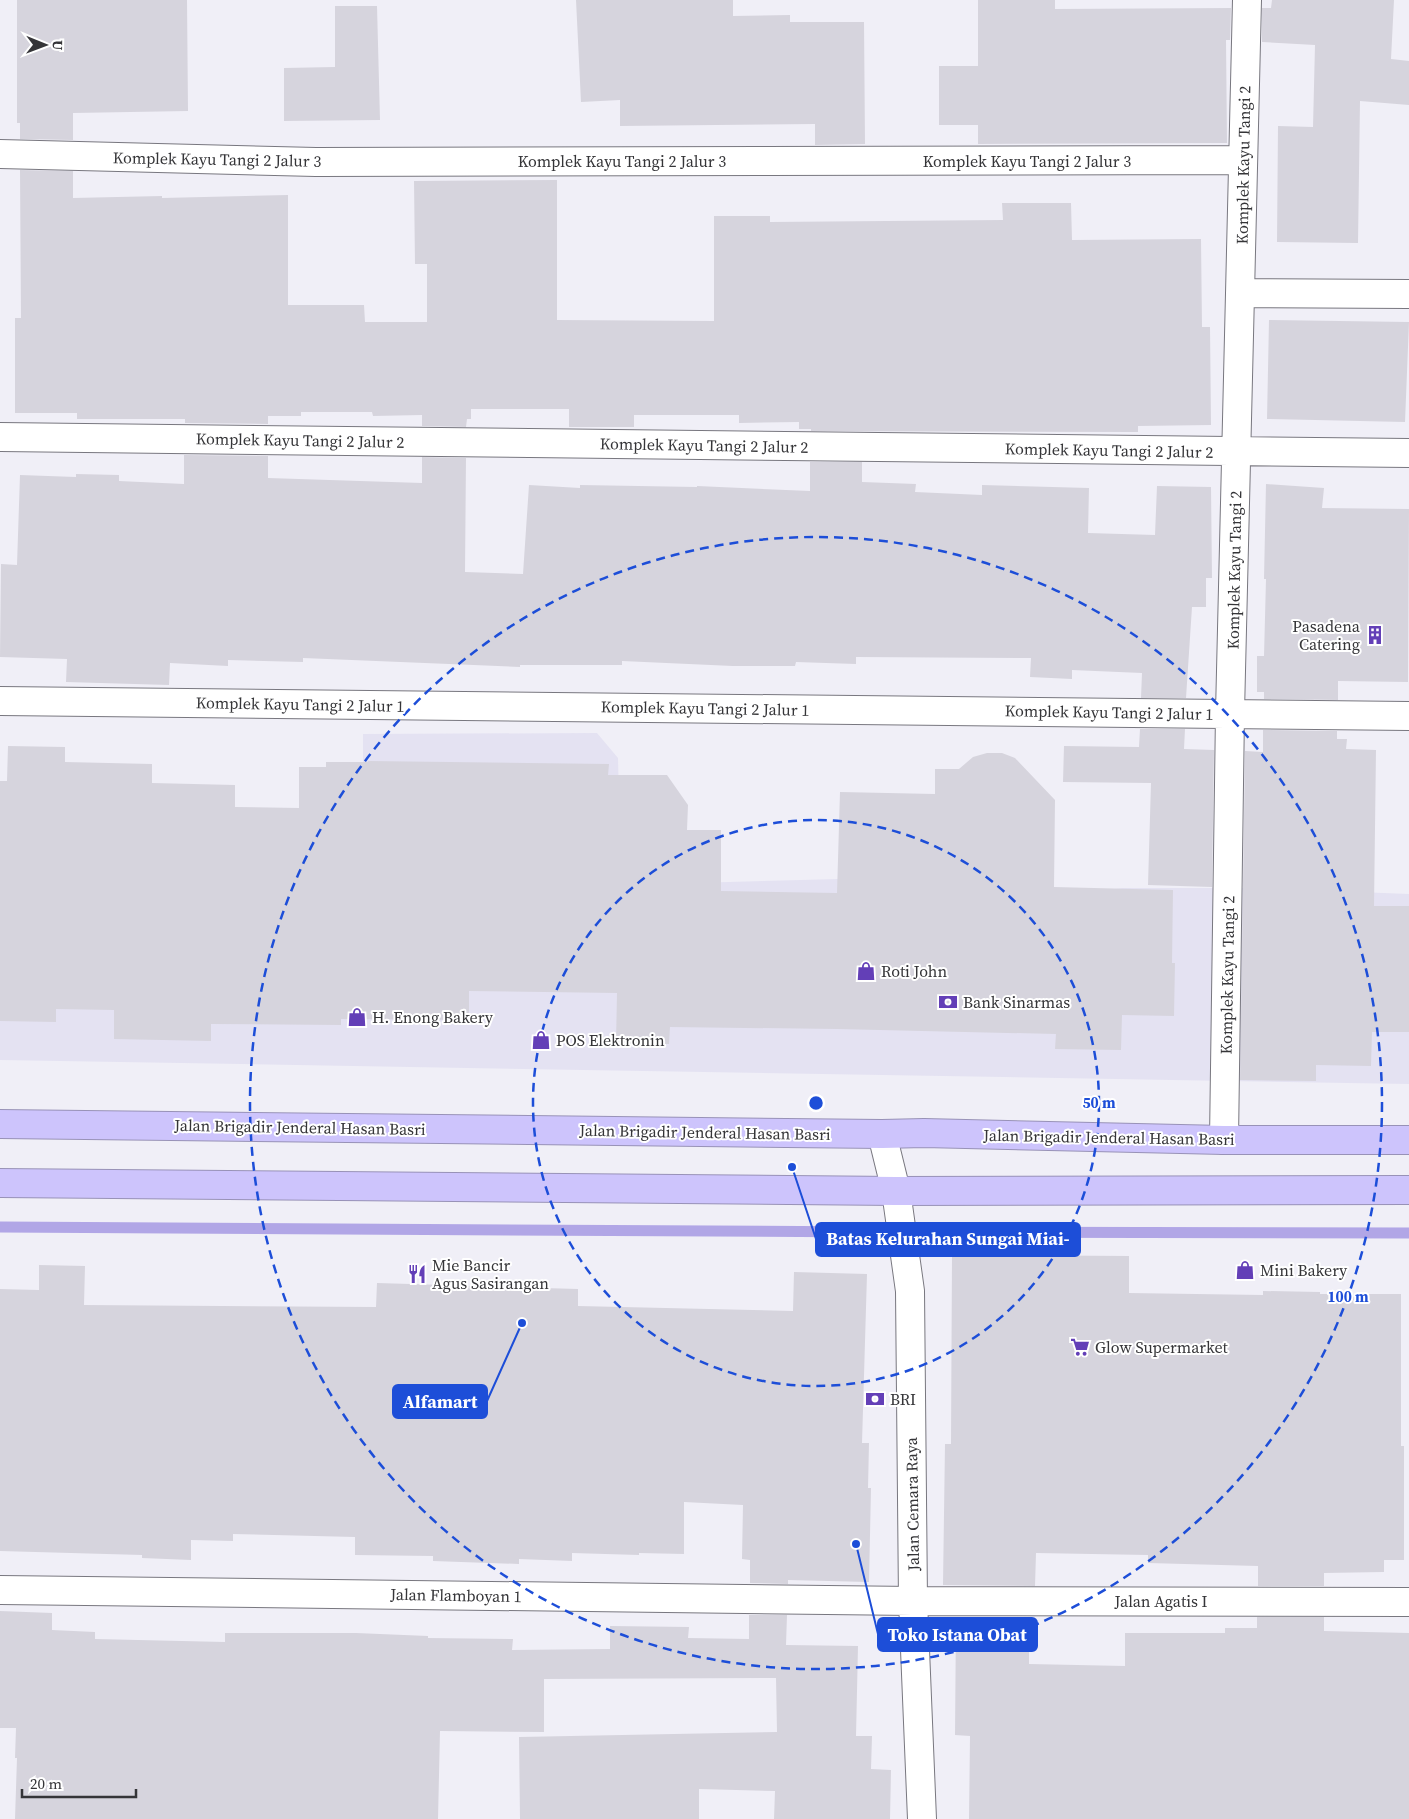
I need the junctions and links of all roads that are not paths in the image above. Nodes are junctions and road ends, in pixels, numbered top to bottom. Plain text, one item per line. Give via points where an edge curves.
1 (1246, 0) edge
2 (0, 154) edge
3 (1243, 160) junction
4 (1240, 293) junction
5 (1409, 294) edge
6 (0, 437) edge
7 (1236, 451) junction
8 (1409, 453) edge
9 (0, 701) edge
10 (1230, 714) junction
11 (1409, 716) edge
12 (0, 1124) edge
13 (882, 1134) junction
14 (1224, 1140) junction
15 (1409, 1140) edge
16 (0, 1183) edge
17 (896, 1190) junction
18 (1409, 1190) edge
19 (0, 1590) edge
20 (913, 1601) junction
21 (1409, 1602) edge
22 (922, 1819) edge

1 - 3 street, Komplek Kayu Tangi 2
2 - 3 street, Komplek Kayu Tangi 2 Jalur 3 via 316,162
3 - 4 street, Komplek Kayu Tangi 2
4 - 5 street
4 - 7 street, Komplek Kayu Tangi 2
6 - 7 street, Komplek Kayu Tangi 2 Jalur 2
7 - 8 street, Komplek Kayu Tangi 2 Jalur 2
7 - 10 street, Komplek Kayu Tangi 2
9 - 10 street, Komplek Kayu Tangi 2 Jalur 1
10 - 11 street, Komplek Kayu Tangi 2 Jalur 1
10 - 14 street, Komplek Kayu Tangi 2
12 - 13 highway, Jalan Brigadir Jenderal Hasan Basri
13 - 14 highway, Jalan Brigadir Jenderal Hasan Basri
13 - 17 street, Jalan Cemara Raya
14 - 15 highway, Jalan Brigadir Jenderal Hasan Basri
16 - 17 highway
17 - 18 highway
17 - 20 street, Jalan Cemara Raya via 910,1291
19 - 20 street, Jalan Flamboyan 1
20 - 21 street, Jalan Agatis I
20 - 22 street, Jalan Cemara Raya

